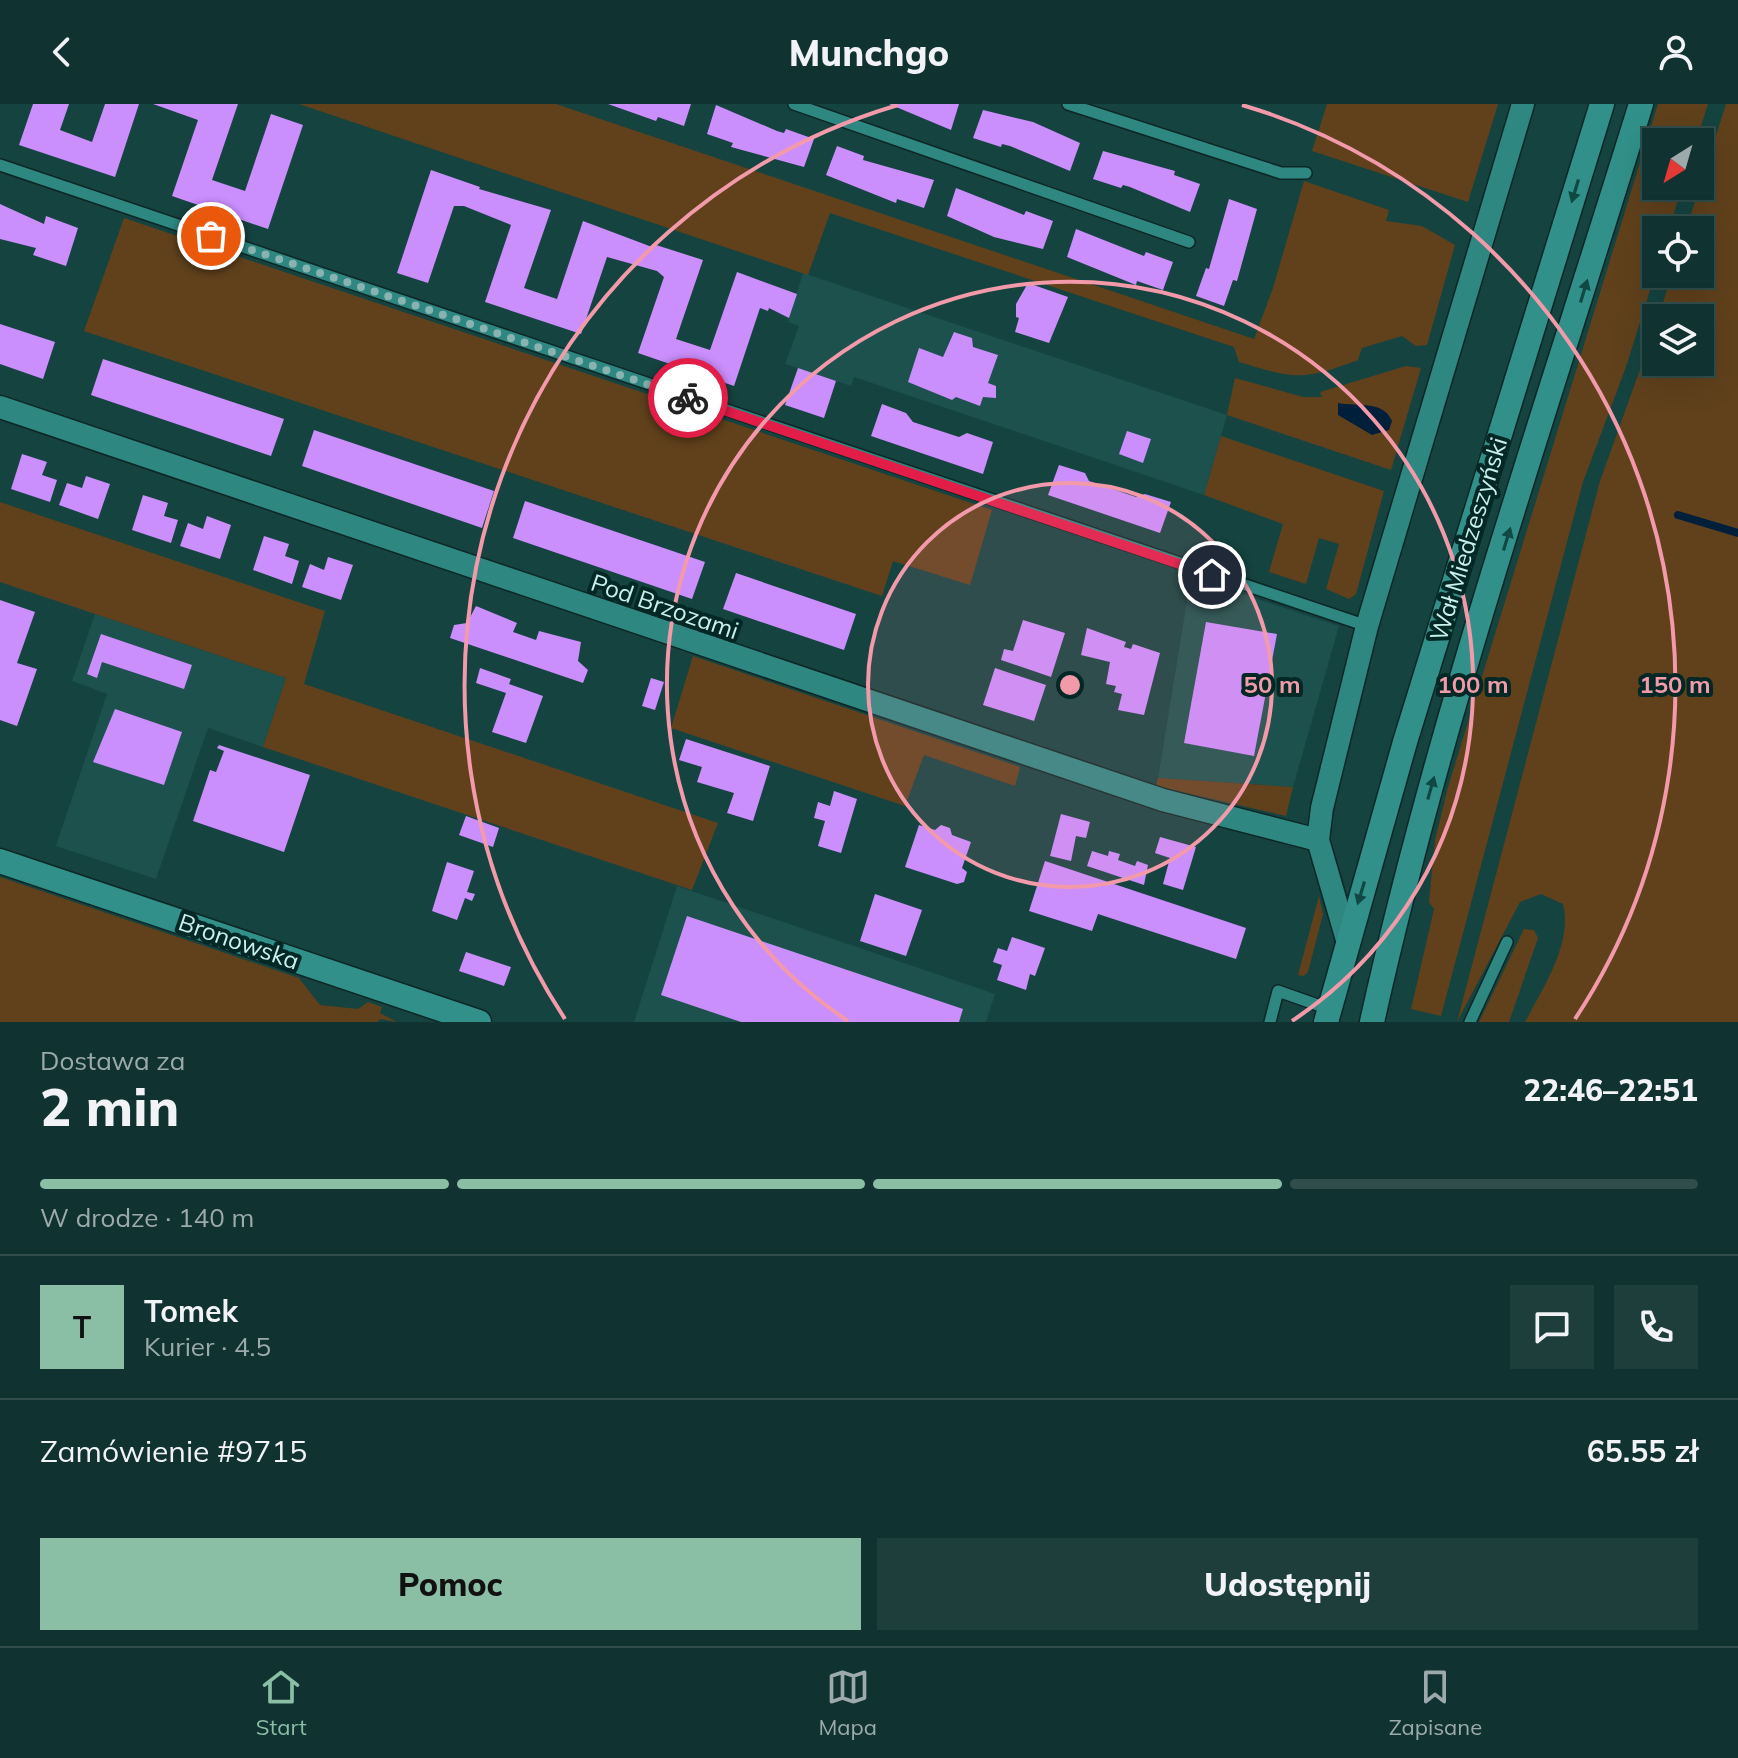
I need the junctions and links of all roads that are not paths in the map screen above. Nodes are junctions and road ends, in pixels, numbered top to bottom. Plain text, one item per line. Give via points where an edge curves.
1 (794, 104) edge
2 (840, 104) edge
3 (1068, 104) edge
4 (1523, 104) edge
5 (1602, 104) edge
6 (1641, 104) edge
7 (835, 118) junction
8 (0, 165) edge
9 (1306, 173) dead end
10 (1189, 242) dead end
11 (0, 407) edge
12 (1367, 626) junction
13 (1318, 840) junction
14 (0, 861) edge
15 (1347, 940) junction
16 (1507, 942) dead end
17 (1328, 1016) edge
18 (479, 1022) edge
19 (1270, 1022) edge
20 (1372, 1022) edge
21 (1470, 1022) edge

1 - 7 lane
2 - 7 lane
3 - 9 lane via 1281,173
4 - 12 street
5 -> 15 main road, Wał Miedzeszyński
20 -> 6 main road, Wał Miedzeszyński via 1445,741
7 - 10 lane
8 - 12 lane
11 - 13 street, Pod Brzozami via 1163,800
12 - 13 street
13 - 15 street
14 - 18 main road, Bronowska
15 - 17 main road, Wał Miedzeszyński
16 - 21 lane
17 - 19 lane via 1278,991

